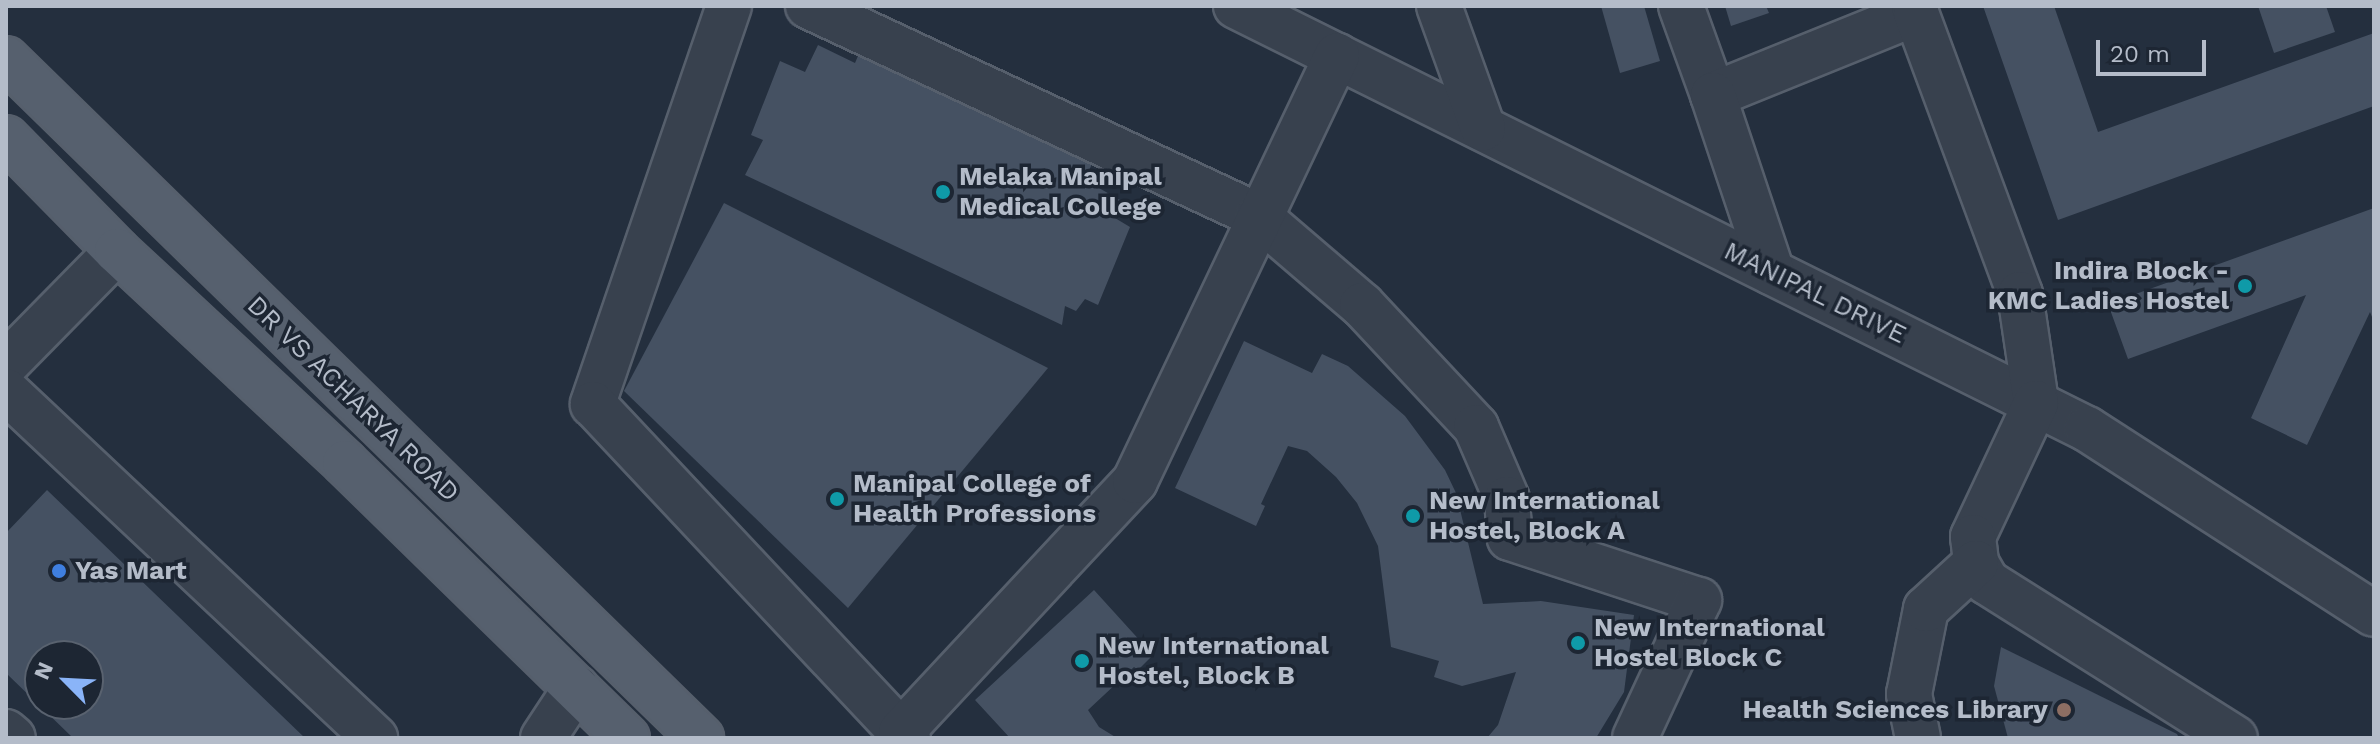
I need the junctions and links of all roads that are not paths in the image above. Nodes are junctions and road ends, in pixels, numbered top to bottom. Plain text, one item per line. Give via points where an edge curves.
1 (729, 6) edge
2 (808, 6) edge
3 (1236, 6) edge
4 (1439, 6) edge
5 (1681, 6) edge
6 (1915, 10) edge
7 (1337, 56) junction
8 (6, 59) edge
9 (1713, 95) junction
10 (1483, 128) junction
11 (6, 138) edge
12 (1258, 216) junction
13 (117, 251) junction
14 (1772, 272) junction
15 (6, 364) edge
16 (6, 391) edge
17 (2036, 403) junction
18 (1976, 563) junction
19 (2374, 614) edge
20 (576, 688) junction
21 (6, 732) edge
22 (905, 735) edge
23 (13, 738) edge
24 (375, 738) edge
25 (543, 738) edge
26 (627, 738) edge
27 (701, 738) edge
28 (1635, 738) edge
29 (1918, 738) edge
30 (2235, 738) edge

1 - 22 street via 593,404
2 - 12 street
3 - 7 street, MANIPAL DRIVE
4 - 10 street
5 - 9 street
6 - 9 street
6 - 17 street via 2020,294
7 - 10 street, MANIPAL DRIVE
7 - 12 street
8 - 27 main road, DR VS ACHARYA ROAD
9 - 14 street
10 - 14 street, MANIPAL DRIVE
11 - 13 main road, DR VS ACHARYA ROAD
12 - 22 street via 1135,481
12 - 28 street via 1362,305 1476,427 1507,499 1510,538 1699,600
13 - 15 street
13 - 20 main road, DR VS ACHARYA ROAD
14 - 17 street, MANIPAL DRIVE
16 - 24 street
17 - 18 street via 1973,537
17 - 19 street, MANIPAL DRIVE via 2087,429
18 - 29 street via 1926,609 1909,694
18 - 30 street via 1987,582
20 - 25 street
20 - 26 main road, DR VS ACHARYA ROAD
21 - 23 street

